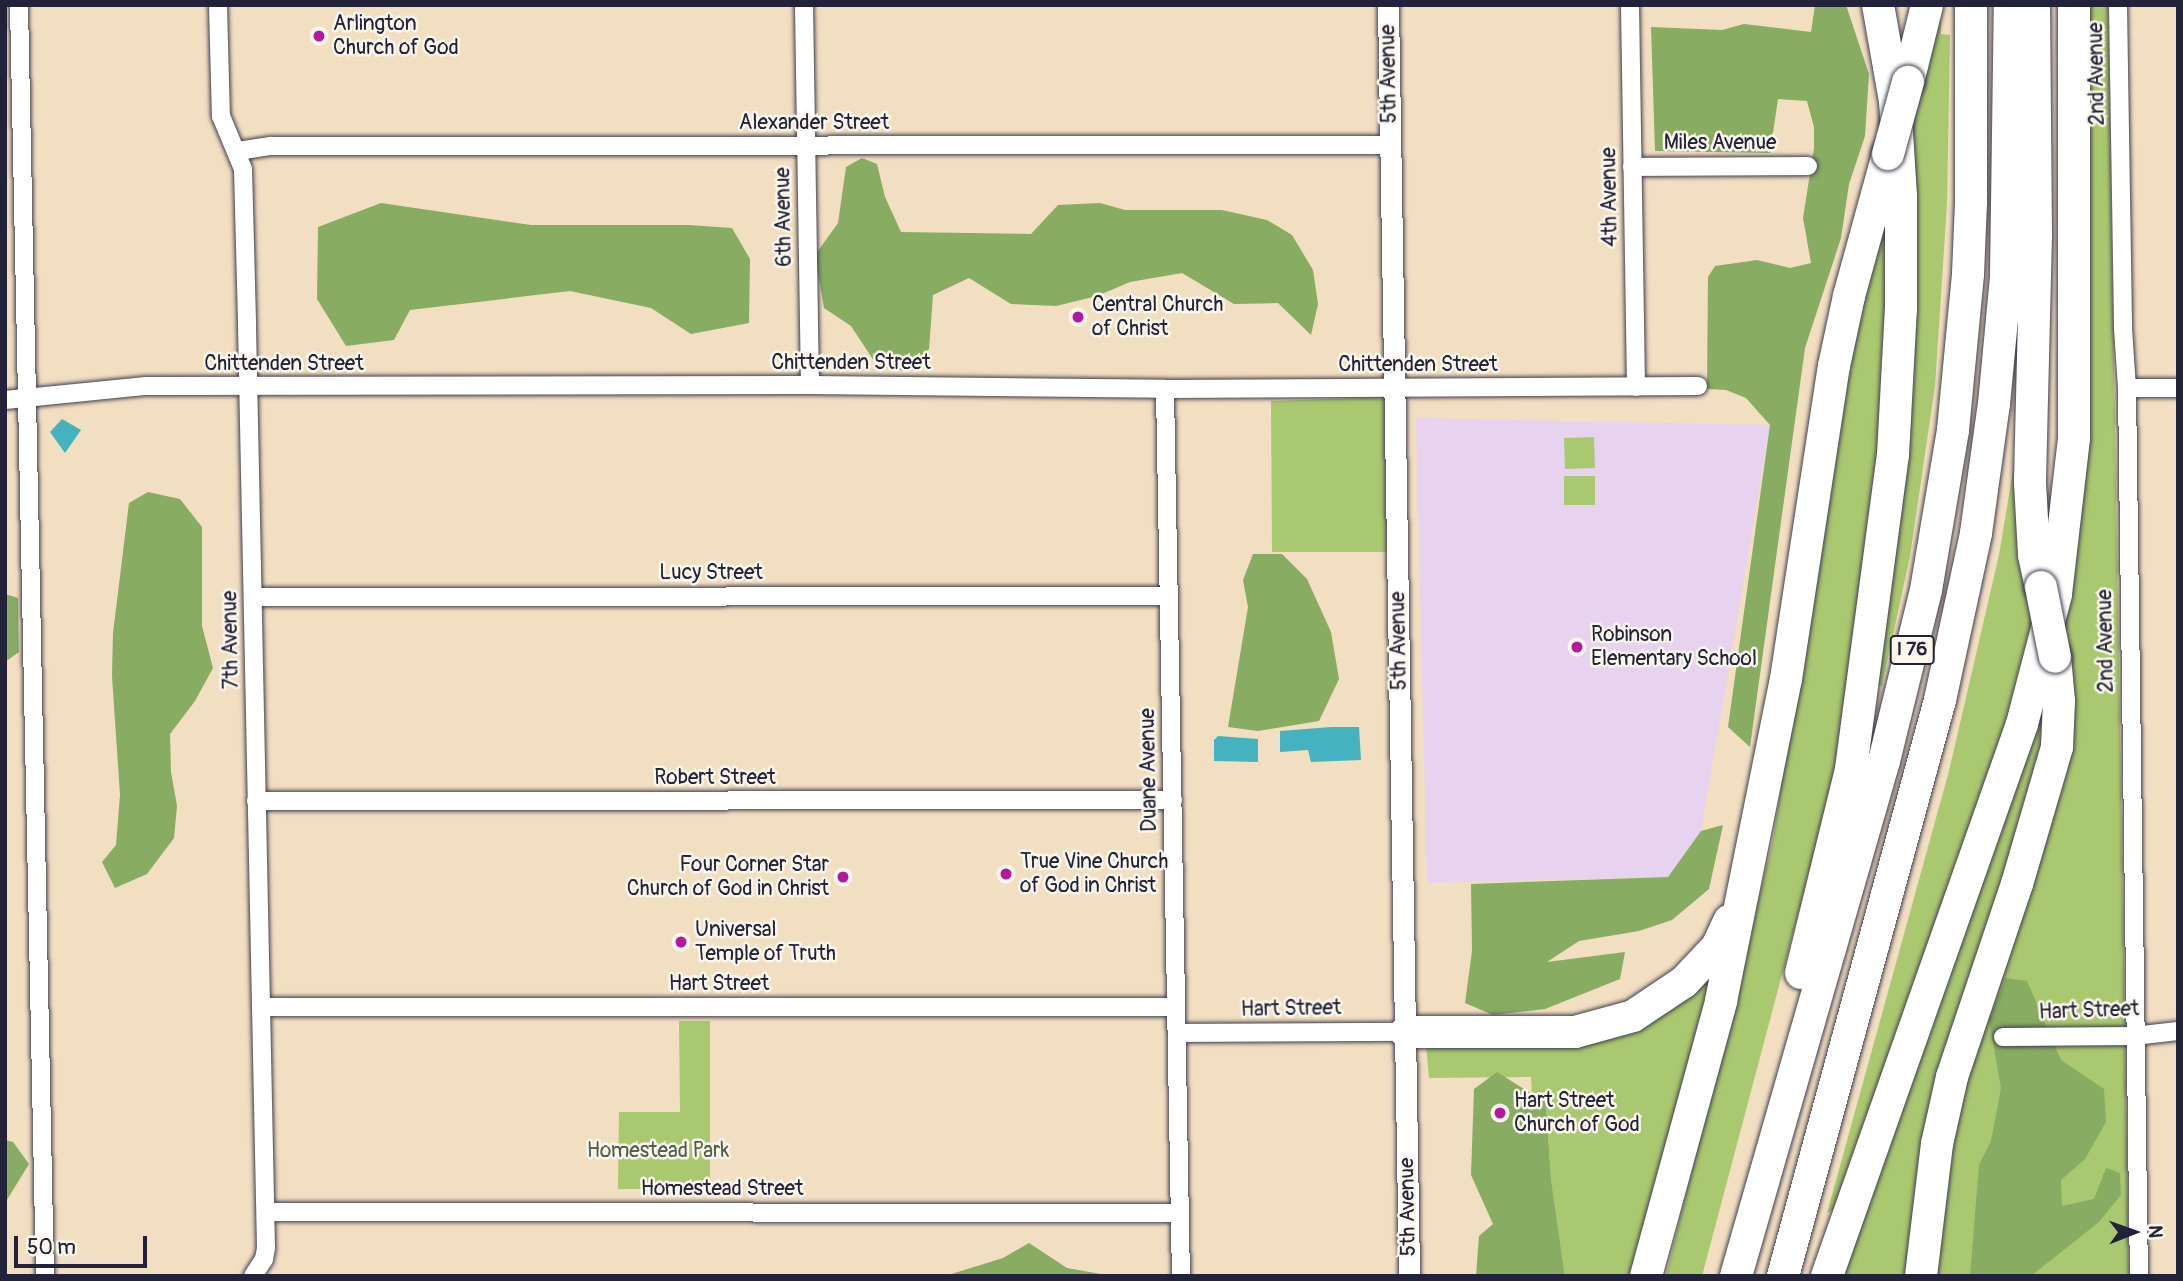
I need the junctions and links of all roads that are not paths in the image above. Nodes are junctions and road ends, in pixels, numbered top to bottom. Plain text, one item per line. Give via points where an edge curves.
1 (19, 5) edge
2 (218, 5) edge
3 (804, 5) edge
4 (1388, 5) edge
5 (1630, 5) edge
6 (1878, 5) edge
7 (1927, 5) edge
8 (1971, 5) edge
9 (2010, 5) edge
10 (2034, 5) edge
11 (2074, 5) edge
12 (2118, 5) edge
13 (1390, 145) junction
14 (805, 147) junction
15 (237, 151) junction
16 (1808, 166) dead end
17 (1632, 167) junction
18 (810, 385) junction
19 (1698, 386) dead end
20 (248, 387) junction
21 (1636, 387) junction
22 (1394, 388) junction
23 (2127, 388) junction
24 (2178, 388) edge
25 (1165, 389) junction
26 (26, 399) junction
27 (5, 400) edge
28 (1169, 596) junction
29 (254, 597) junction
30 (1172, 800) junction
31 (257, 801) junction
32 (1746, 885) junction
33 (262, 1007) junction
34 (1175, 1007) junction
35 (2178, 1031) edge
36 (1406, 1032) junction
37 (1177, 1033) junction
38 (2134, 1035) junction
39 (2003, 1037) dead end
40 (266, 1212) junction
41 (1178, 1213) junction
42 (1743, 1245) junction
43 (45, 1276) edge
44 (253, 1276) edge
45 (1181, 1276) edge
46 (1409, 1276) edge
47 (1646, 1276) edge
48 (1736, 1276) edge
49 (1783, 1276) edge
50 (1828, 1276) edge
51 (1920, 1276) edge
52 (2139, 1276) edge

1 - 26 street
2 - 15 street, 7th Avenue via 221,116
3 - 14 street, 6th Avenue
4 - 13 street, 5th Avenue
5 - 17 street, 4th Avenue
6 - 42 highway via 1895,101 1901,196 1899,375 1886,524 1851,769 1783,1046
7 - 32 highway, bridge via 1866,227 1834,366 1786,680
8 - 42 highway, I 76 via 1966,288 1953,430 1926,590 1884,761
9 - 49 highway, I 76 via 2006,277 1976,533 1940,700
10 - 51 highway, bridge via 2036,235 2029,472 2034,555 2055,657 2057,747 1952,1077 1937,1144
11 - 50 highway via 2074,438 2056,594 2022,724
12 - 23 street, 2nd Avenue
13 - 14 street, Alexander Street
13 - 22 street, 5th Avenue
14 - 15 street, Alexander Street via 271,146
14 - 18 street, 6th Avenue
15 - 20 street, 7th Avenue via 243,169
16 - 17 street, Miles Avenue
17 - 21 street, 4th Avenue
18 - 20 street, Chittenden Street
18 - 25 street, Chittenden Street
19 - 21 street, Chittenden Street
20 - 26 street, Chittenden Street via 146,386
20 - 29 street, 7th Avenue
21 - 22 street, Chittenden Street
22 - 25 street, Chittenden Street
22 - 36 street, 5th Avenue
23 - 24 street
23 - 38 street, 2nd Avenue
25 - 28 street, Duane Avenue
26 - 27 street, Chittenden Street
26 - 43 street
28 - 29 street, Lucy Street
28 - 30 street, Duane Avenue
29 - 31 street, 7th Avenue
30 - 31 street, Robert Street
30 - 34 street, Duane Avenue
31 - 33 street, 7th Avenue
32 - 36 highway via 1717,947 1684,982 1633,1016 1575,1031
32 - 47 highway via 1721,1000
33 - 34 street, Hart Street
33 - 40 street, 7th Avenue
34 - 37 street, Duane Avenue
35 - 38 street, Hart Street
36 - 37 street, Hart Street
36 - 46 street, 5th Avenue
37 - 41 street, Duane Avenue
38 - 39 street, Hart Street
38 - 52 street, 2nd Avenue
40 - 41 street, Homestead Street
40 - 44 street, 7th Avenue via 264,1259
41 - 45 street, Duane Avenue
42 - 48 highway, I 76

